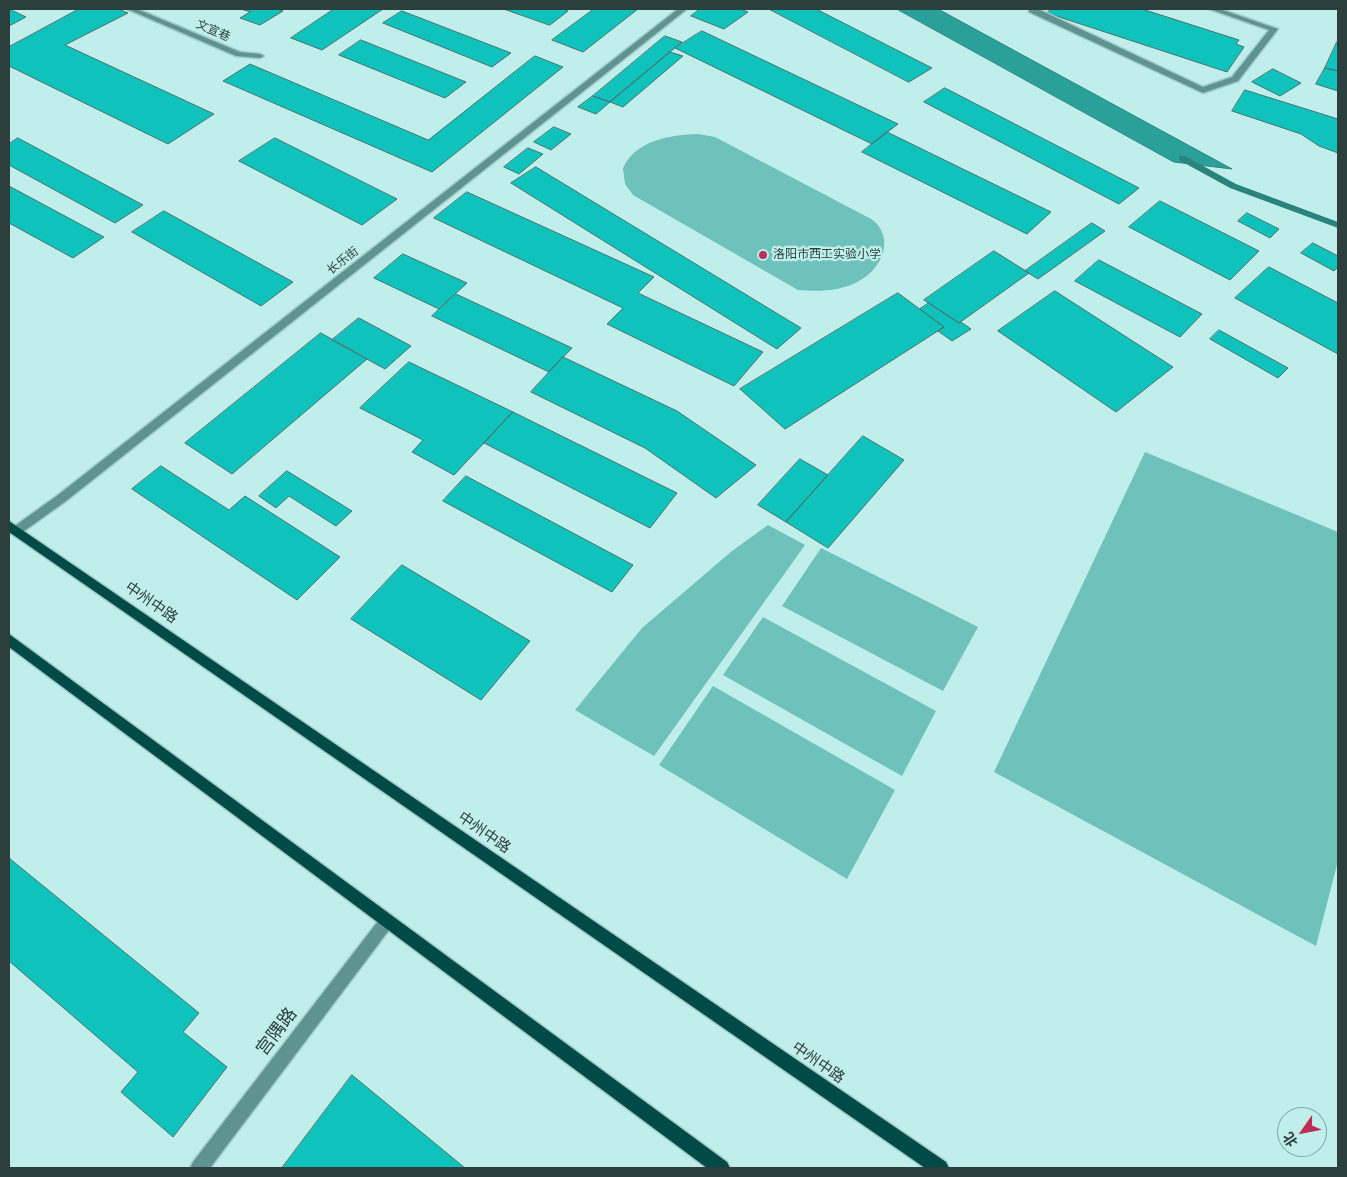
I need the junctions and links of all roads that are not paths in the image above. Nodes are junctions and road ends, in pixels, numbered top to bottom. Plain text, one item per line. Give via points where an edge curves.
1 (132, 9) edge
2 (683, 9) edge
3 (1034, 9) edge
4 (1213, 9) edge
5 (260, 56) dead end
6 (12, 529) edge
7 (9, 640) edge
8 (387, 921) junction
9 (199, 1168) edge
10 (721, 1168) edge
11 (940, 1168) edge

1 - 5 street, 文宣巷 via 238,54
2 - 6 street, 长乐街 via 70,491
3 - 4 street via 1203,90 1234,78 1274,29
6 - 11 main road, 中州中路
7 - 8 main road
8 - 9 street, 宫隅路
8 - 10 main road

